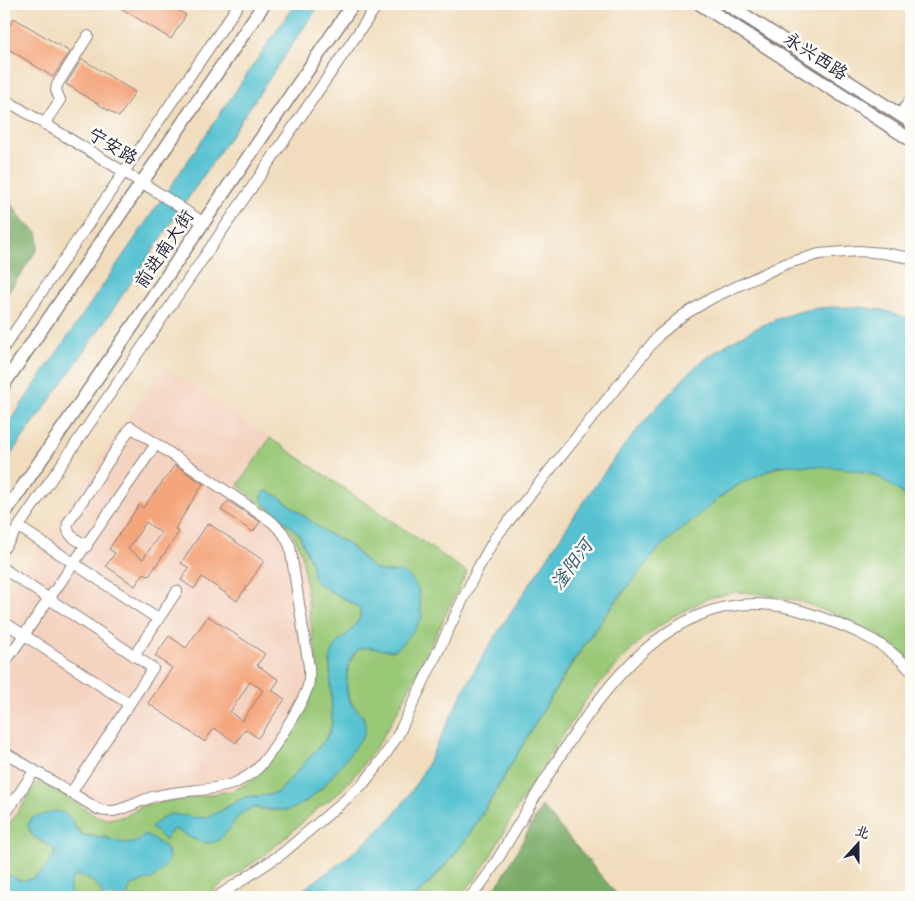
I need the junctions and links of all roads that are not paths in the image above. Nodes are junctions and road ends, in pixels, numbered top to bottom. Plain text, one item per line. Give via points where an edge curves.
1 (239, 4) edge
2 (264, 4) edge
3 (353, 4) edge
4 (378, 4) edge
5 (700, 4) edge
6 (728, 4) edge
7 (88, 36) dead end
8 (911, 98) edge
9 (4, 99) edge
10 (900, 115) junction
11 (911, 122) edge
12 (44, 124) junction
13 (911, 140) edge
14 (124, 172) junction
15 (141, 183) junction
16 (204, 223) junction
17 (911, 258) edge
18 (4, 347) edge
19 (4, 384) edge
20 (156, 444) junction
21 (4, 514) edge
22 (19, 526) junction
23 (87, 546) junction
24 (4, 548) edge
25 (75, 564) junction
26 (4, 569) edge
27 (177, 591) dead end
28 (50, 600) junction
29 (158, 619) junction
30 (4, 622) edge
31 (25, 635) junction
32 (134, 656) junction
33 (4, 664) edge
34 (911, 671) edge
35 (130, 704) junction
36 (4, 752) edge
37 (34, 771) junction
38 (70, 793) junction
39 (4, 816) edge
40 (217, 897) edge
41 (470, 897) edge

1 - 14 street
2 - 15 main road
3 - 16 main road, 前进南大街
4 - 22 street
5 - 13 main road, 永兴西路
6 - 10 main road, 永兴西路
7 - 12 street via 57,85 60,100
8 - 10 street
9 - 12 street, 宁安路
10 - 11 main road, 永兴西路
12 - 14 street, 宁安路
14 - 15 street, 宁安路
14 - 18 street
15 - 16 street, 宁安路
15 - 19 main road
16 - 21 main road, 前进南大街
17 - 40 street via 858,252 819,254 785,264 712,298 659,335 495,538 397,737 382,761 346,799 282,853
20 - 23 street
20 - 23 street via 131,428 126,435 68,523 66,529 69,534
20 - 38 street via 272,522 288,541 309,667 308,685 304,697 259,767 237,782 156,796 109,812
22 - 24 street
22 - 25 street
23 - 25 street
25 - 28 street
25 - 29 street
26 - 28 street
27 - 29 street
28 - 31 street
28 - 32 street
29 - 32 street
30 - 31 street
31 - 33 street
31 - 35 street
32 - 35 street via 154,668
34 - 41 street via 888,649 839,624 804,611 775,605 744,603 717,608 679,624 628,664 598,701
35 - 38 street
36 - 37 street
37 - 38 street
37 - 39 street

